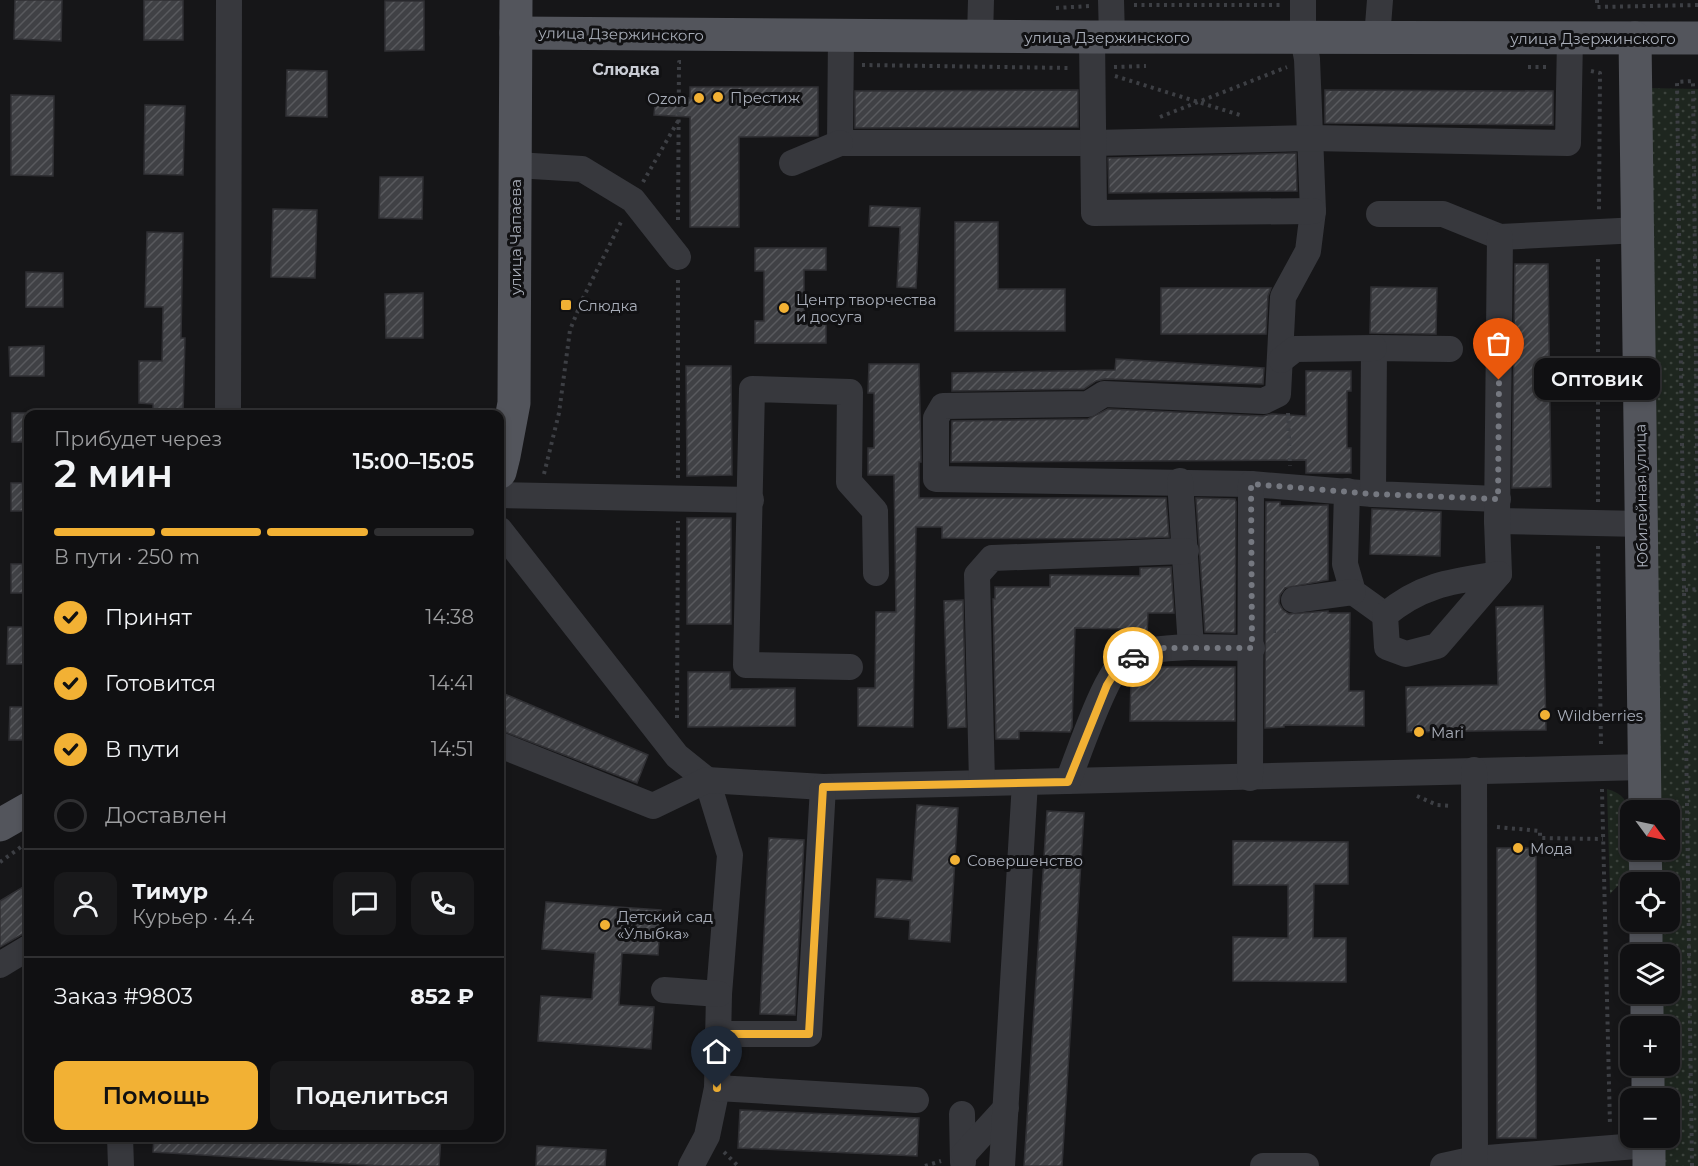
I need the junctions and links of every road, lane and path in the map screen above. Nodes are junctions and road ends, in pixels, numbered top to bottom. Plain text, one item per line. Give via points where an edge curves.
1 (229, 0) edge
2 (516, 0) edge
3 (981, 0) edge
4 (1380, 0) edge
5 (1597, 0) edge
6 (1622, 0) edge
7 (1644, 0) edge
8 (1111, 2) edge
9 (1303, 2) edge
10 (1698, 5) edge
11 (1622, 6) junction
12 (1644, 6) junction
13 (516, 33) junction
14 (841, 36) junction
15 (980, 37) junction
16 (1377, 38) junction
17 (1635, 38) junction
18 (1698, 38) edge
19 (1570, 39) junction
20 (1098, 48) junction
21 (1305, 49) junction
22 (679, 62) dead end
23 (1600, 73) dead end
24 (1199, 102) junction
25 (1244, 116) dead end
26 (1156, 118) dead end
27 (678, 120) junction
28 (1311, 138) junction
29 (840, 143) junction
30 (1093, 143) junction
31 (792, 163) dead end
32 (516, 165) junction
33 (633, 200) junction
34 (1313, 211) junction
35 (1379, 214) dead end
36 (1639, 230) junction
37 (1599, 232) junction
38 (1500, 237) junction
39 (678, 257) junction
40 (1374, 348) junction
41 (1450, 349) dead end
42 (1281, 360) junction
43 (1278, 394) junction
44 (228, 410) edge
45 (504, 456) edge
46 (1180, 481) junction
47 (1251, 484) junction
48 (1290, 488) junction
49 (1347, 492) junction
50 (1373, 494) junction
51 (504, 495) edge
52 (538, 496) junction
53 (678, 499) junction
54 (751, 500) junction
55 (1497, 510) junction
56 (1598, 523) junction
57 (1642, 524) junction
58 (504, 535) edge
59 (1698, 543) edge
60 (1186, 551) junction
61 (876, 573) dead end
62 (1499, 574) junction
63 (1698, 589) edge
64 (1685, 590) junction
65 (1353, 592) junction
66 (1294, 600) dead end
67 (1384, 615) junction
68 (1191, 647) junction
69 (1252, 648) junction
70 (850, 667) dead end
71 (504, 747) edge
72 (677, 756) junction
73 (1644, 766) junction
74 (1602, 768) junction
75 (1474, 770) junction
76 (1250, 778) junction
77 (707, 780) junction
78 (1025, 782) junction
79 (1068, 782) junction
80 (982, 783) junction
81 (823, 787) junction
82 (1645, 800) edge
83 (24, 811) edge
84 (0, 825) edge
85 (1516, 830) dead end
86 (1603, 839) junction
87 (24, 845) edge
88 (0, 862) edge
89 (24, 950) edge
90 (0, 965) edge
91 (664, 990) dead end
92 (719, 994) junction
93 (717, 1034) junction
94 (717, 1088) junction
95 (916, 1100) dead end
96 (1006, 1108) junction
97 (962, 1114) dead end
98 (120, 1142) edge
99 (1610, 1147) junction
100 (1649, 1149) edge
101 (963, 1160) edge
102 (1474, 1163) edge
103 (121, 1166) edge
104 (691, 1166) edge
105 (1002, 1166) edge
106 (1263, 1166) edge
107 (1306, 1166) edge
108 (1443, 1166) edge
109 (1692, 1166) edge

1 - 44 street
2 - 13 main road, улица Чапаева
3 - 15 street
4 - 16 street
5 - 11 path via 1597,7
6 - 11 path
7 - 12 path
8 - 9 path
8 - 20 street
9 - 21 street
10 - 12 path
11 - 12 path
13 - 14 main road, улица Дзержинского
13 - 32 main road, улица Чапаева
14 - 15 main road, улица Дзержинского
14 - 29 street
15 - 20 main road, улица Дзержинского
16 - 19 main road, улица Дзержинского
16 - 21 main road, улица Дзержинского
17 - 18 main road, улица Дзержинского
17 - 19 main road, улица Дзержинского
17 - 36 main road, Юбилейная улица
19 - 28 street via 1568,143
20 - 21 main road, улица Дзержинского
20 - 24 path
20 - 30 street
21 - 24 path
21 - 28 street
22 - 27 path
23 - 37 path
24 - 25 path
24 - 26 path
27 - 33 path
27 - 39 path
28 - 30 street
28 - 34 street
29 - 30 street
29 - 31 street
30 - 34 street via 1094,213
32 - 33 street via 582,169
32 - 45 main road, улица Чапаева via 514,403
33 - 39 street
33 - 52 path via 570,330 559,413
34 - 42 street via 1308,251 1283,297
35 - 38 street via 1443,214
36 - 37 street
36 - 57 main road, Юбилейная улица
37 - 38 street
37 - 56 path
38 - 55 street
39 - 53 path
40 - 41 street
40 - 42 street via 1295,349
40 - 50 street
42 - 43 street
43 - 46 street via 1264,401 1104,394 1088,404 943,405 936,418 936,479
43 - 48 path via 1288,409
46 - 47 street
46 - 60 street
47 - 48 street
47 - 69 street
48 - 49 street
49 - 50 street
49 - 65 street via 1345,564
50 - 55 street
51 - 52 street
52 - 53 street
53 - 54 street
53 - 72 path
54 - 61 street via 752,389 850,392 849,482 875,511
54 - 70 street via 746,665
55 - 56 street
55 - 62 street
56 - 57 street
56 - 74 path
57 - 73 main road, Юбилейная улица
58 - 72 street
59 - 64 path via 1693,81 1677,82
60 - 68 street
60 - 80 street via 992,558 977,575
62 - 67 street via 1444,582 1401,601
62 - 67 street via 1437,646 1406,654 1387,647
63 - 64 path
64 - 109 path
65 - 66 street
65 - 67 street
68 - 69 street
68 - 79 street via 1156,648 1122,661 1107,685
69 - 76 street
71 - 77 street via 653,806
72 - 77 street
73 - 74 street
73 - 82 main road, Юбилейная улица
74 - 75 street
74 - 86 path
75 - 76 street
75 - 102 street
76 - 79 street
77 - 81 street
77 - 92 street via 730,855
78 - 79 street
78 - 80 street
78 - 96 street
80 - 81 street
81 - 93 street via 809,1034
83 - 84 main road
85 - 86 path via 1540,831 1540,838
86 - 99 path
87 - 88 path
89 - 90 street
91 - 92 street
92 - 93 street
93 - 94 street
94 - 95 street
94 - 104 street via 707,1136
96 - 101 street
96 - 105 street
97 - 101 street
98 - 103 street
99 - 100 street
99 - 102 street
102 - 108 street
106 - 107 street

